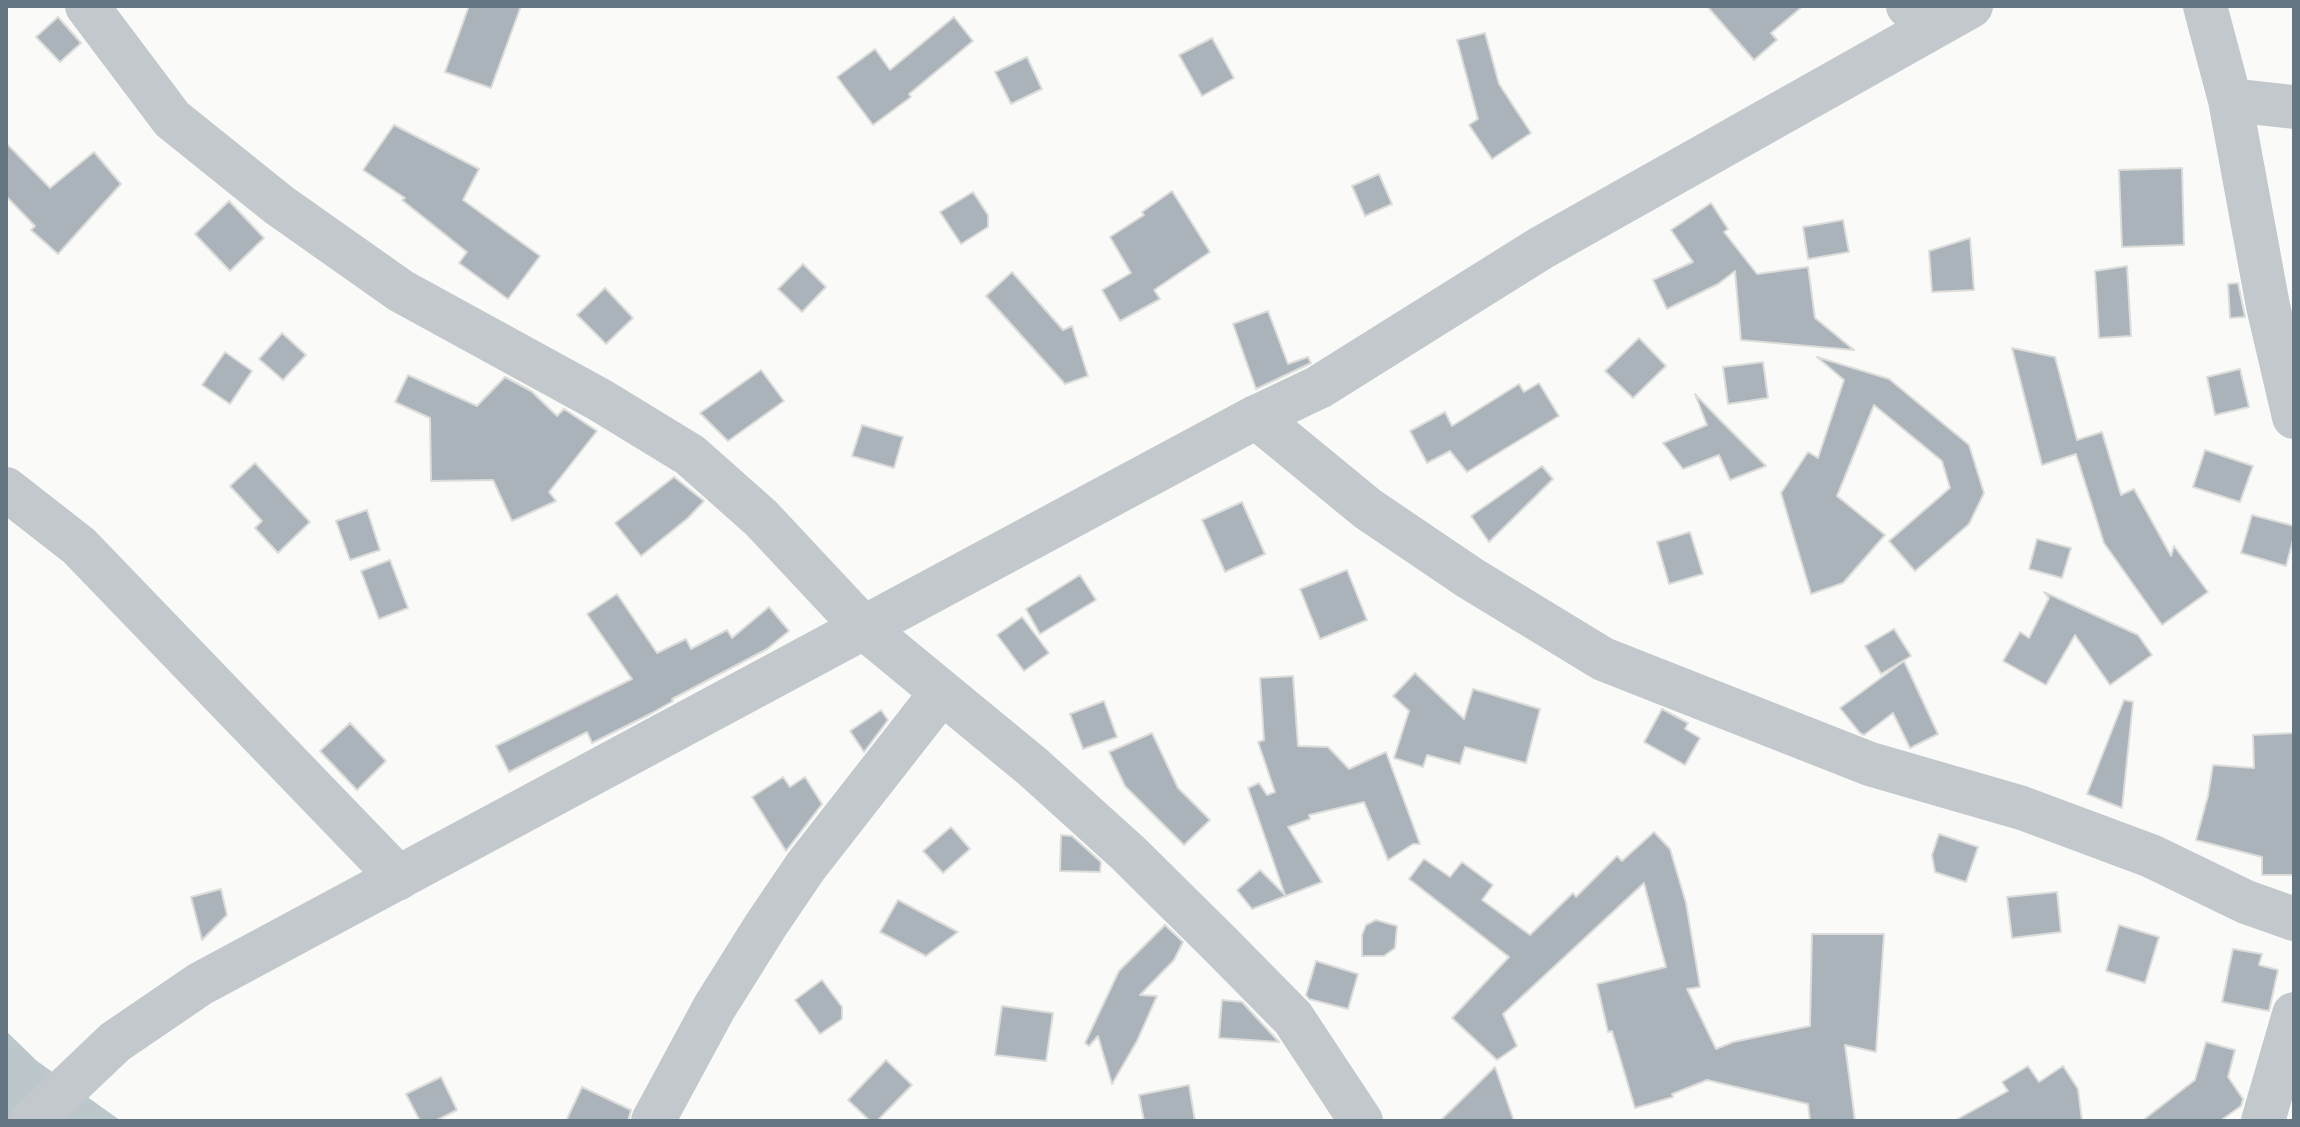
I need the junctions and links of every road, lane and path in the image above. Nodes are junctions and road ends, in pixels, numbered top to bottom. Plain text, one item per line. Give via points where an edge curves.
1 (87, 6) edge
2 (1971, 6) edge
3 (2205, 6) edge
4 (1920, 17) edge
5 (2230, 100) junction
6 (2294, 107) edge
7 (1256, 417) junction
8 (2294, 417) edge
9 (6, 489) edge
10 (863, 627) junction
11 (942, 692) junction
12 (399, 878) junction
13 (2294, 919) edge
14 (2294, 1014) edge
15 (32, 1121) edge
16 (653, 1121) edge
17 (1361, 1121) edge
18 (2263, 1121) edge

1 - 10 street via 172,119 279,205 401,291 690,455 761,518
2 - 4 street
3 - 5 street
4 - 7 street via 1319,387
5 - 6 street
5 - 8 street
7 - 10 street
7 - 13 street via 1368,509 1603,659 1870,764 2022,808 2136,850
9 - 12 street via 79,546
10 - 11 street
10 - 12 street
11 - 16 street via 766,925
11 - 17 street via 1128,853 1293,1018
12 - 15 street via 200,984 115,1042
14 - 18 street

